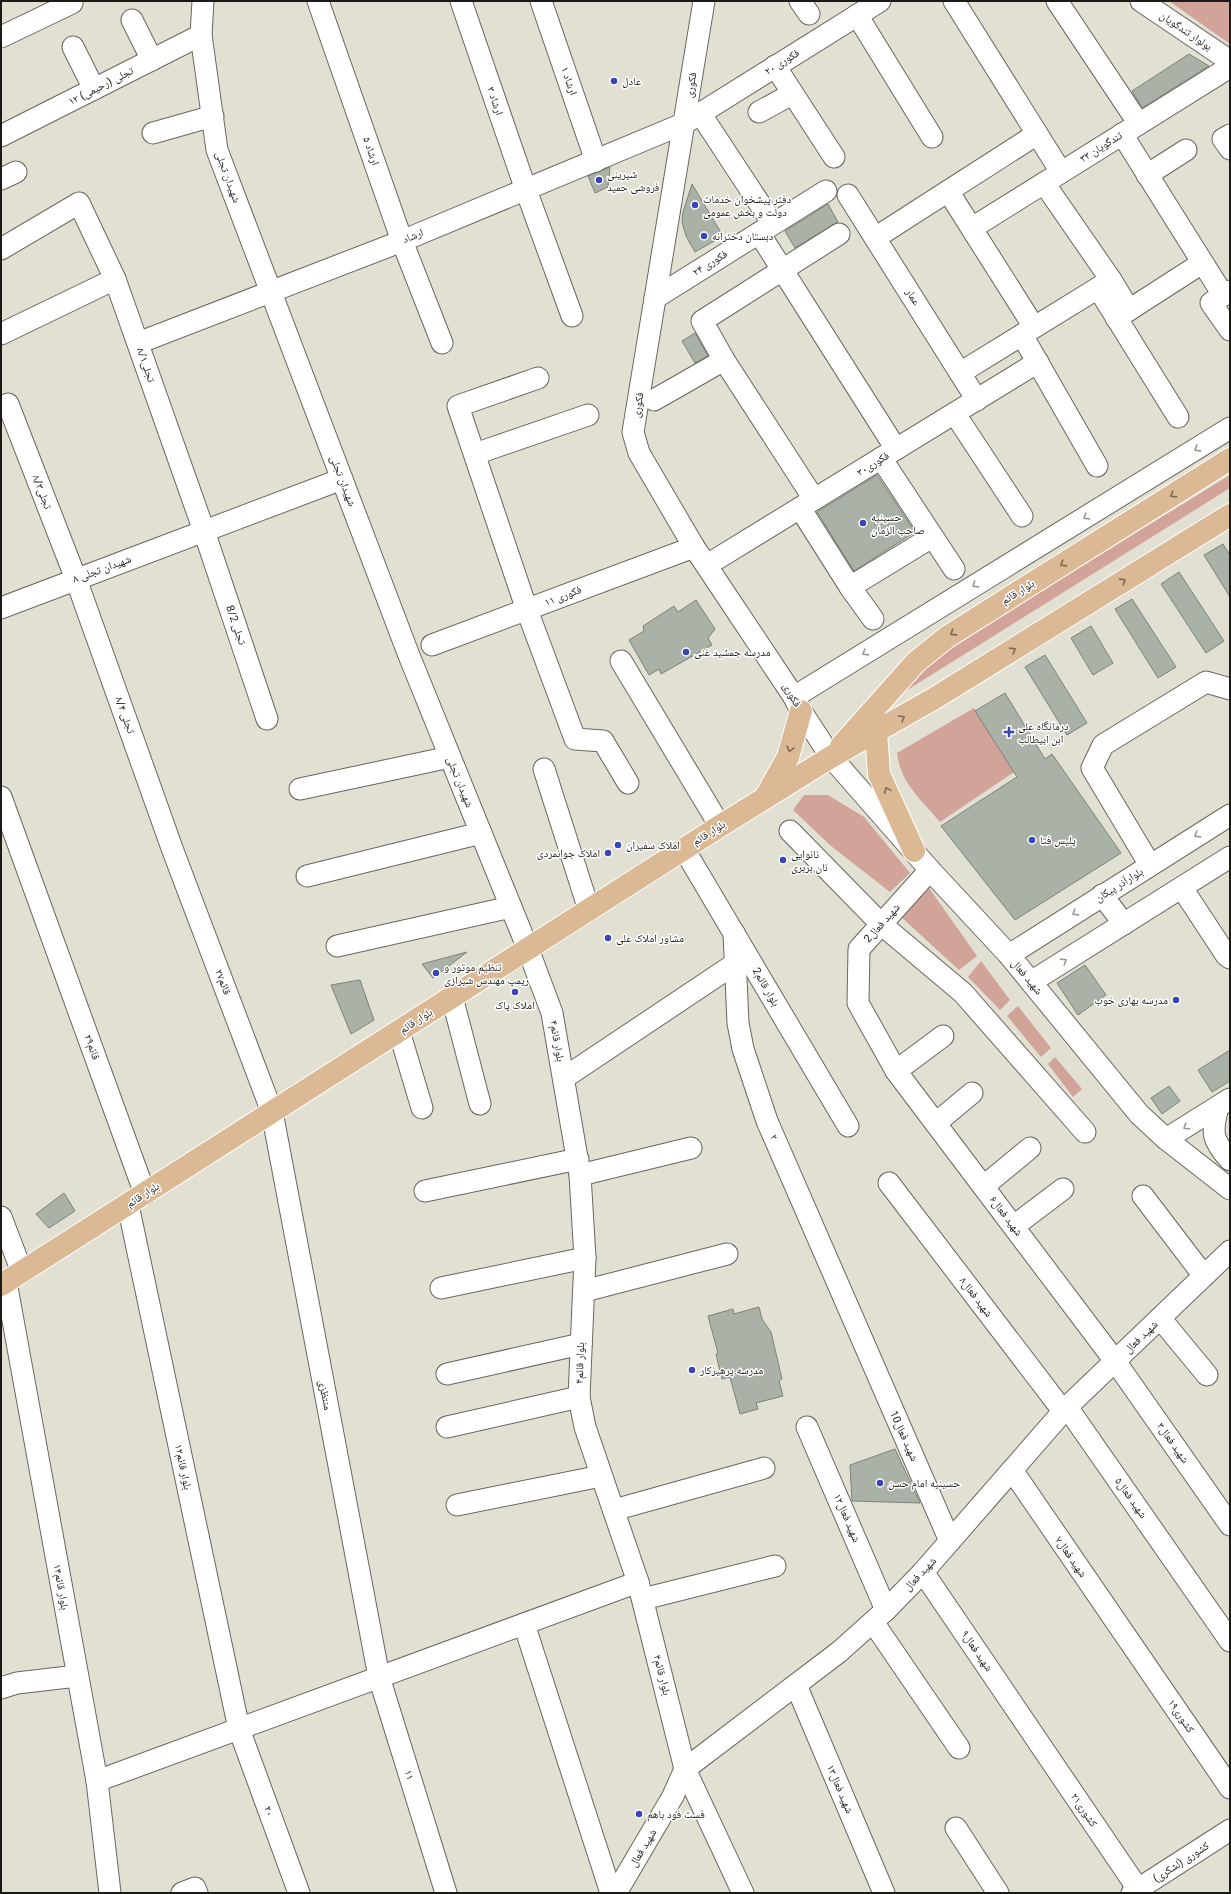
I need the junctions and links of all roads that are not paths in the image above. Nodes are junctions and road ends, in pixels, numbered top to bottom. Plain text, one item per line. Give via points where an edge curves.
1 (71, 1) edge
2 (203, 1) edge
3 (318, 1) edge
4 (541, 1) edge
5 (704, 1) edge
6 (880, 1) edge
7 (954, 1) edge
8 (1057, 1) edge
9 (1141, 1) edge
10 (463, 7) edge
11 (857, 15) junction
12 (132, 20) dead end
13 (201, 35) junction
14 (1, 37) edge
15 (73, 47) dead end
16 (152, 60) junction
17 (1230, 61) edge
18 (775, 66) junction
19 (1230, 67) edge
20 (94, 89) junction
21 (792, 94) junction
22 (759, 112) dead end
23 (213, 116) junction
24 (693, 118) junction
25 (1130, 129) junction
26 (153, 133) dead end
27 (1037, 134) junction
28 (1, 136) edge
29 (932, 138) dead end
30 (1186, 150) dead end
31 (834, 157) dead end
32 (596, 160) junction
33 (1148, 175) junction
34 (1052, 178) junction
35 (526, 190) junction
36 (826, 191) dead end
37 (948, 191) junction
38 (848, 195) dead end
39 (766, 228) junction
40 (972, 228) junction
41 (839, 234) dead end
42 (875, 238) junction
43 (402, 241) junction
44 (1, 249) edge
45 (1202, 263) junction
46 (782, 271) junction
47 (116, 279) junction
48 (1105, 284) junction
49 (272, 293) junction
50 (1221, 296) edge
51 (655, 298) junction
52 (1123, 314) junction
53 (572, 316) dead end
54 (1230, 330) edge
55 (1028, 331) junction
56 (1, 334) edge
57 (138, 343) junction
58 (442, 343) dead end
59 (724, 360) junction
60 (1038, 362) junction
61 (960, 373) junction
62 (538, 378) dead end
63 (654, 400) dead end
64 (977, 400) junction
65 (8, 404) dead end
66 (955, 414) junction
67 (588, 415) dead end
68 (1178, 417) dead end
69 (1230, 428) edge
70 (475, 454) junction
71 (889, 454) junction
72 (1230, 459) edge
73 (1097, 466) dead end
74 (342, 479) junction
75 (807, 504) junction
76 (1230, 515) edge
77 (1022, 516) dead end
78 (204, 532) junction
79 (932, 537) junction
80 (694, 547) junction
81 (707, 565) junction
82 (954, 569) dead end
83 (76, 579) junction
84 (850, 587) junction
85 (1, 608) edge
86 (527, 610) junction
87 (873, 620) dead end
88 (432, 645) dead end
89 (621, 661) dead end
90 (1230, 689) edge
91 (798, 704) junction
92 (267, 718) dead end
93 (876, 732) junction
94 (450, 757) junction
95 (831, 757) junction
96 (544, 769) dead end
97 (628, 783) dead end
98 (300, 789) dead end
99 (1, 797) edge
100 (765, 799) junction
101 (1230, 815) edge
102 (720, 826) junction
103 (790, 831) dead end
104 (481, 833) junction
105 (684, 849) junction
106 (173, 851) joint
107 (914, 852) junction
108 (1230, 857) edge
109 (1150, 865) junction
110 (930, 870) junction
111 (307, 876) dead end
112 (1182, 888) junction
113 (1102, 895) junction
114 (511, 907) junction
115 (589, 910) junction
116 (881, 924) junction
117 (1124, 924) junction
118 (734, 933) junction
119 (337, 946) dead end
120 (528, 949) junction
121 (1009, 955) junction
122 (1230, 958) edge
123 (736, 963) junction
124 (1031, 982) junction
125 (452, 997) junction
126 (399, 1031) junction
127 (944, 1036) dead end
128 (896, 1071) junction
129 (564, 1078) junction
130 (972, 1093) dead end
131 (1224, 1103) edge
132 (480, 1104) dead end
133 (422, 1108) dead end
134 (272, 1112) junction
135 (936, 1123) junction
136 (848, 1126) dead end
137 (1085, 1132) dead end
138 (1166, 1139) junction
139 (691, 1148) dead end
140 (1030, 1148) dead end
141 (1230, 1160) edge
142 (579, 1167) junction
143 (889, 1183) dead end
144 (1228, 1185) edge
145 (984, 1186) junction
146 (1062, 1189) dead end
147 (424, 1191) dead end
148 (1143, 1196) dead end
149 (136, 1199) junction
150 (1, 1217) edge
151 (1014, 1226) junction
152 (1230, 1251) edge
153 (727, 1254) dead end
154 (585, 1258) junction
155 (1204, 1276) junction
156 (10, 1280) edge
157 (441, 1288) dead end
158 (584, 1291) junction
159 (1160, 1318) junction
160 (858, 1330) joint
161 (581, 1344) junction
162 (1115, 1361) junction
163 (447, 1374) dead end
164 (1207, 1375) dead end
165 (579, 1397) junction
166 (1065, 1409) junction
167 (447, 1427) dead end
168 (808, 1427) dead end
169 (764, 1468) dead end
170 (1012, 1470) junction
171 (601, 1476) junction
172 (457, 1505) dead end
173 (614, 1510) junction
174 (1230, 1525) edge
175 (950, 1541) junction
176 (775, 1566) dead end
177 (923, 1572) junction
178 (641, 1590) junction
179 (879, 1616) junction
180 (524, 1624) junction
181 (1230, 1641) edge
182 (1131, 1644) joint
183 (77, 1676) junction
184 (379, 1677) junction
185 (796, 1685) junction
186 (1, 1688) edge
187 (239, 1729) junction
188 (1031, 1731) joint
189 (959, 1748) dead end
190 (686, 1769) junction
191 (97, 1781) junction
192 (1230, 1788) edge
193 (956, 1828) dead end
194 (1230, 1830) edge
195 (443, 1883) edge
196 (1139, 1890) edge
197 (110, 1893) edge
198 (182, 1893) edge
199 (197, 1893) edge
200 (299, 1893) edge
201 (611, 1893) edge
202 (616, 1893) edge
203 (743, 1893) edge
204 (884, 1893) edge
205 (998, 1893) edge

1 - 14 street via 72,3
2 - 13 street, شهیدان تجلی
3 - 43 street, ۵ ارشاد
4 - 32 street, ۱ ارشاد
5 - 24 street, فکوری
6 - 11 street, فکوری ۲۰
7 - 27 street
8 - 25 street
9 - 17 street, بولوار تندگویان
10 - 35 street, ۳ ارشاد
11 - 18 street, فکوری ۲۰
11 - 29 street
12 - 16 street
13 - 16 street, ۱۲ تجلی (رحیمی)
13 - 23 street, شهیدان تجلی
15 - 20 street
16 - 20 street, ۱۲ تجلی (رحیمی)
18 - 21 street
18 - 24 street, فکوری ۲۰
19 - 25 street, ۳۳ تندگویان
20 - 28 street, ۱۲ تجلی (رحیمی)
21 - 22 street
21 - 31 street
23 - 26 street
23 - 49 street, شهیدان تجلی via 217,150
24 - 32 street, ارشاد
24 - 39 street
24 - 51 street, فکوری
25 - 33 street
25 - 34 street, ۳۳ تندگویان
27 - 34 street
27 - 37 street
30 - 33 street
32 - 35 street, ارشاد
33 - 45 street
34 - 40 street, ۳۳ تندگویان
34 - 48 street
35 - 43 street, ارشاد
35 - 53 street, ۳ ارشاد
36 - 39 street, فکوری ۲۴
37 - 40 street
37 - 42 street
38 - 42 street, عمار
39 - 46 street
39 - 51 street, فکوری ۲۴
40 - 55 street
41 - 46 street
42 - 61 street, عمار
43 - 49 street, ارشاد
43 - 58 street, ۵ ارشاد
44 - 47 street, تجلی۸/۱ via 79,203
45 - 50 street
45 - 52 street
46 - 59 street via 702,321
46 - 71 street
47 - 56 street
47 - 57 street, تجلی۸/۱
48 - 52 street
48 - 55 street
49 - 57 street, ارشاد
49 - 74 street, شهیدان تجلی
50 - 54 street
51 - 80 street, فکوری via 633,432 639,453
52 - 68 street
55 - 60 street
55 - 61 street
57 - 78 street, تجلی۸/۱
59 - 63 street
59 - 75 street
60 - 64 street, فکوری۳۰
60 - 73 street
61 - 64 street, عمار
62 - 70 street via 458,406
64 - 66 street, فکوری۳۰
65 - 83 street, تجلی۸/۳
66 - 71 street, فکوری۳۰
66 - 77 street
67 - 70 street
69 -> 91 street
70 - 86 street
71 - 75 street, فکوری۳۰
71 - 79 street
72 -> 95 main road, بلوار قائم via 947,637 916,662
74 - 78 street, شهیدان تجلی ۸
74 - 94 street, شهیدان تجلی
75 - 81 street, فکوری۳۰
75 - 84 street
93 -> 76 main road, بلوار قائم
78 - 83 street, شهیدان تجلی ۸
78 - 92 street, 8/2 تجلی
79 - 82 street
79 - 84 street
80 - 81 street, فکوری
80 - 86 street, فکوری ۱۱
81 - 91 street, فکوری
83 - 85 street, شهیدان تجلی ۸
83 - 106 street, ۸/۴ تجلی
84 - 87 street
86 - 88 street, فکوری ۱۱
86 - 97 street via 575,739 603,741
89 - 102 street
90 - 109 street via 1206,682 1103,745 1092,768
91 - 95 street, فکوری
91 -> 100 main road via 788,757
93 - 95 main road, بلوار قائم
107 -> 93 main road via 879,774
94 - 98 street
94 - 104 street, شهیدان تجلی
95 - 100 main road, بلوار قائم
95 - 107 street, شهید فعال
96 - 115 street
99 - 149 street, قائم۲۹ via 40,901
100 - 102 main road, بلوار قائم
101 -> 109 street, بلوارآذر پیکان
102 - 105 main road, بلوار قائم
103 - 116 street
104 - 111 street
104 - 114 street, شهیدان تجلی
105 - 115 main road, بلوار قائم
105 - 118 street, 2بلوار قائم
106 - 134 street, قائم۲۷
107 - 110 street, شهید فعال
108 - 112 street
109 - 113 street, بلوارآذر پیکان
110 - 116 street, شهید فعال2
110 - 121 street, شهید فعال
112 - 117 street
112 - 122 street
113 - 117 street
113 -> 121 street, بلوارآذر پیکان
114 - 119 street
114 - 120 street, شهیدان تجلی
115 - 120 main road, بلوار قائم
116 - 128 street, شهید فعال2 via 859,949 858,1003
116 - 137 street via 963,993
124 -> 117 street
118 - 123 street, ۲
118 - 136 street, 2بلوار قائم
120 - 125 main road, بلوار قائم
120 - 129 street, بلوار قائم۴ via 552,1013
121 - 124 street, شهید فعال
123 - 129 street
123 - 160 street, ۲ via 738,1023 743,1049 764,1113
124 - 138 street, شهید فعال via 1139,1114
125 - 126 main road, بلوار قائم
125 - 132 street
126 - 133 street
126 - 134 main road, بلوار قائم
127 - 128 street
128 - 135 street, شهید فعال۶
129 - 142 street, بلوار قائم۴
130 - 135 street
131 -> 138 street
131 - 141 street via 1213,1126 1217,1145
134 - 149 main road, بلوار قائم
134 - 184 street, منتظزی
135 - 145 street, شهید فعال۶
138 - 144 street, شهید فعال
139 - 142 street
140 - 145 street
142 - 147 street
142 - 154 street, بلوار قائم۴
143 - 166 street, شهید فعال۸
145 - 151 street, شهید فعال۶
146 - 151 street
148 - 155 street
149 - 156 main road, بلوار قائم
149 - 187 street, بلوار قائم۱۲
150 - 156 street, بلوار قائم۱۴
151 - 162 street, شهید فعال۶
152 - 155 street, شهید فعال
153 - 158 street
154 - 157 street
154 - 158 street, بلوار قائم۴
155 - 159 street, شهید فعال
156 - 183 street, بلوار قائم۱۴
158 - 161 street, بلوار قائم۴
159 - 162 street, شهید فعال
159 - 164 street
160 - 175 street, 10شهید فعال
161 - 163 street
161 - 165 street, بلوار قائم۴
162 - 166 street, شهید فعال
162 - 174 street, شهید فعال۳
165 - 167 street
165 - 171 street, بلوار قائم۴ via 585,1427
166 - 170 street, شهید فعال
166 - 181 street, شهید فعال۵
168 - 179 street, شهید فعال۱۲
169 - 173 street
170 - 175 street, شهید فعال
170 - 182 street, شهید فعال۷
171 - 172 street
171 - 173 street, بلوار قائم۴
173 - 178 street, بلوار قائم۴
175 - 177 street, شهید فعال
176 - 178 street
177 - 179 street, شهید فعال
177 - 188 street, شهید فعال۹
178 - 180 street
178 - 190 street, بلوار قائم۴
179 - 185 street, شهید فعال via 839,1652
179 - 189 street, شهید فعال۱۲
180 - 184 street
180 - 201 street
182 - 192 street, ۱۹کشوری
183 - 186 street via 17,1683
183 - 191 street, بلوار قائم۱۴
184 - 187 street
184 - 195 street, ۱۱
185 - 190 street, شهید فعال
185 - 204 street, شهید فعال۱۳
187 - 191 street
187 - 200 street, ۲۰
188 - 196 street, ۲۱کشوری
190 - 202 street, شهید فعال
190 - 203 street, بلوار قائم۴
191 - 197 street, بلوار قائم۱۴
193 - 205 street
194 - 196 street, کشوری (لشکری)
198 - 199 street via 196,1888

